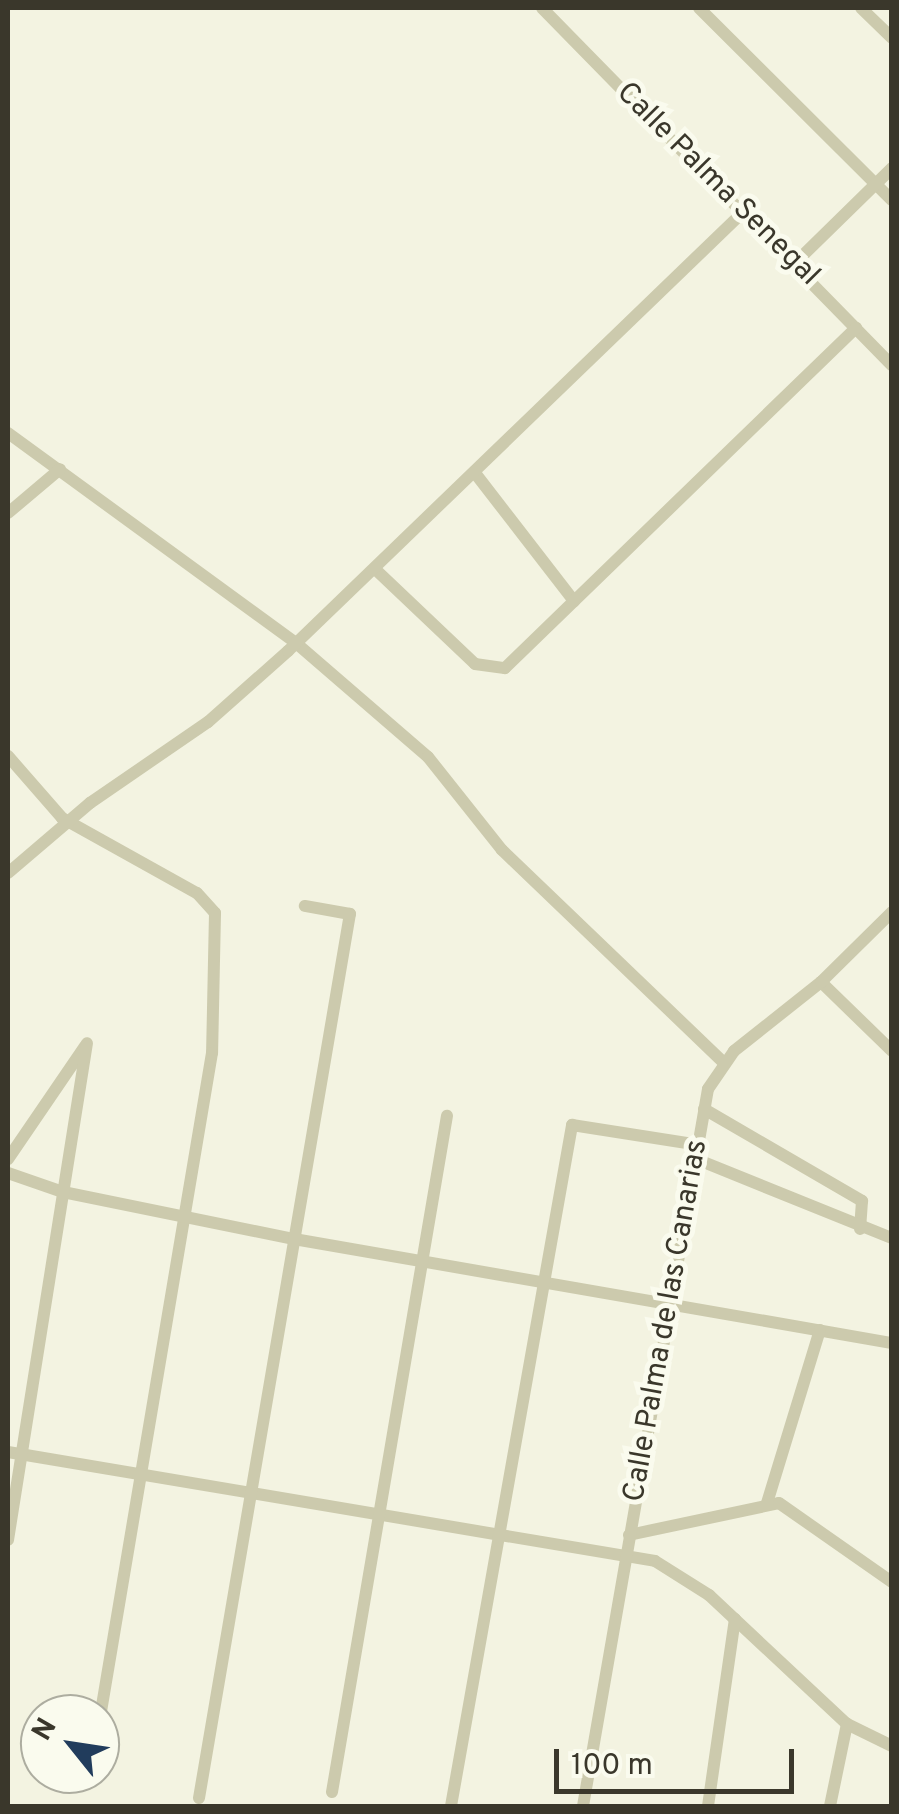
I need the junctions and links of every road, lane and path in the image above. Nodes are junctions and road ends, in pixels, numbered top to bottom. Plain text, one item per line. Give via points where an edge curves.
1 (542, 8) edge
2 (700, 8) edge
3 (861, 8) edge
4 (892, 38) edge
5 (892, 168) edge
6 (876, 184) junction
7 (892, 200) edge
8 (743, 212) junction
9 (796, 263) junction
10 (856, 328) junction
11 (892, 365) edge
12 (8, 434) edge
13 (60, 469) junction
14 (475, 474) junction
15 (8, 513) edge
16 (375, 569) junction
17 (574, 601) junction
18 (296, 643) junction
19 (8, 756) edge
20 (68, 822) junction
21 (8, 874) edge
22 (305, 906) dead end
23 (892, 912) edge
24 (821, 982) junction
25 (892, 1051) edge
26 (723, 1062) junction
27 (704, 1109) junction
28 (447, 1116) dead end
29 (698, 1152) junction
30 (8, 1160) edge
31 (8, 1173) edge
32 (64, 1192) junction
33 (182, 1216) junction
34 (860, 1228) junction
35 (892, 1238) edge
36 (294, 1239) junction
37 (422, 1260) junction
38 (545, 1281) junction
39 (670, 1306) junction
40 (820, 1330) junction
41 (892, 1343) edge
42 (14, 1453) edge
43 (140, 1474) junction
44 (251, 1492) junction
45 (767, 1503) junction
46 (380, 1514) junction
47 (500, 1534) junction
48 (629, 1535) junction
49 (8, 1540) edge
50 (626, 1555) junction
51 (891, 1582) edge
52 (735, 1619) junction
53 (104, 1694) edge
54 (848, 1724) junction
55 (892, 1746) edge
56 (332, 1792) dead end
57 (198, 1798) dead end
58 (451, 1806) edge
59 (583, 1806) edge
60 (708, 1806) edge
61 (830, 1806) edge

1 - 8 street, Calle Palma Senegal
2 - 6 street
3 - 4 street
5 - 6 street
6 - 7 street
6 - 9 street
8 - 9 street, Calle Palma Senegal
8 - 14 street
9 - 10 street, Calle Palma Senegal
10 - 11 street, Calle Palma Senegal
10 - 17 street
12 - 13 street
13 - 15 street
13 - 18 street
14 - 16 street
14 - 17 street
16 - 17 street via 475,664 492,670 505,668
16 - 18 street
18 - 20 street via 208,722
18 - 26 street via 428,758 502,850
19 - 20 street
20 - 21 street
20 - 33 street via 198,893 214,913 212,1052
22 - 36 street via 350,914
23 - 24 street, Calle Palma de las Canarias
24 - 25 street
24 - 26 street, Calle Palma de las Canarias
26 - 27 street, Calle Palma de las Canarias
27 - 29 street, Calle Palma de las Canarias
27 - 34 street via 862,1201
28 - 37 street
29 - 34 street
29 - 38 street via 572,1126
29 - 39 street, Calle Palma de las Canarias
30 - 32 street via 87,1044
31 - 32 street
32 - 33 street
32 - 42 street
33 - 36 street
33 - 43 street
34 - 35 street
36 - 37 street
36 - 44 street
37 - 38 street
37 - 46 street
38 - 39 street
38 - 47 street
39 - 40 street
39 - 48 street, Calle Palma de las Canarias
40 - 41 street
40 - 45 street
42 - 43 street
42 - 49 street
43 - 44 street
43 - 53 street
44 - 46 street
44 - 57 street
45 - 48 street
45 - 51 street via 793,1510
46 - 47 street
46 - 56 street
47 - 50 street
47 - 58 street
48 - 50 street, Calle Palma de las Canarias
50 - 52 street via 688,1578
50 - 59 street, Calle Palma de las Canarias
52 - 54 street
52 - 60 street
54 - 55 street
54 - 61 street

